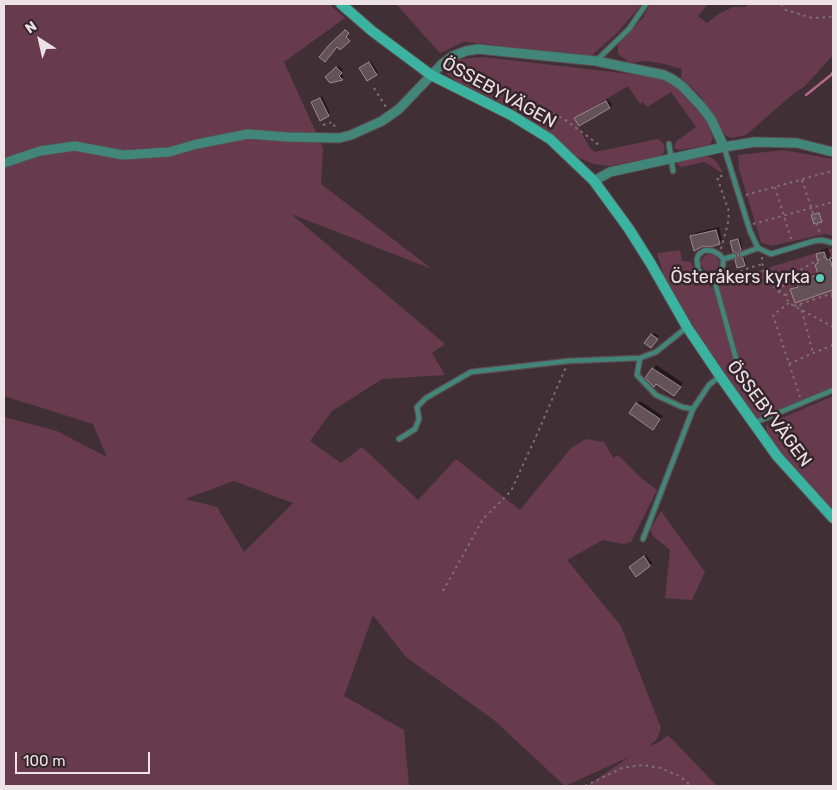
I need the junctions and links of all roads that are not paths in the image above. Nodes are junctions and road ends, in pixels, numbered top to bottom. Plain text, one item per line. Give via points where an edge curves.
1 (341, 4) edge
2 (646, 4) edge
3 (596, 61) junction
4 (431, 75) junction
5 (670, 144) dead end
6 (724, 147) junction
7 (833, 152) edge
8 (671, 158) junction
9 (4, 163) edge
10 (673, 171) dead end
11 (594, 181) junction
12 (833, 243) edge
13 (760, 249) junction
14 (742, 254) dead end
15 (734, 256) dead end
16 (721, 257) junction
17 (714, 279) junction
18 (687, 327) junction
19 (640, 358) junction
20 (720, 376) junction
21 (833, 390) edge
22 (693, 409) junction
23 (767, 418) junction
24 (754, 422) junction
25 (399, 439) dead end
26 (833, 518) edge
27 (643, 539) dead end

1 - 4 street, ÖSSEBYVÄGEN
2 - 3 lane via 629,28
3 - 4 street via 466,51 453,56
3 - 6 street via 654,72 672,79 711,119
4 - 9 street via 382,121 339,138 248,134 169,152 123,155 75,146 40,151
4 - 11 street, ÖSSEBYVÄGEN via 511,115 550,139
5 - 8 lane
6 - 7 street via 755,142 797,143
6 - 8 street
6 - 13 lane via 748,225
8 - 10 lane
8 - 11 street via 610,172
11 - 18 street, ÖSSEBYVÄGEN via 652,264
12 - 13 lane via 822,240 771,254
13 - 14 lane
15 - 16 lane
16 - 17 lane via 723,266
16 - 17 lane via 705,250 697,259 703,277
17 - 23 lane via 738,366
18 - 19 lane via 656,352
18 - 20 street, ÖSSEBYVÄGEN
19 - 22 lane via 637,375 656,395
19 - 25 lane via 568,361 471,372 426,398 418,407 414,429
20 - 22 lane via 709,385
20 - 24 street, ÖSSEBYVÄGEN
21 - 23 lane
22 - 27 lane
23 - 24 lane
24 - 26 street, ÖSSEBYVÄGEN via 777,456

